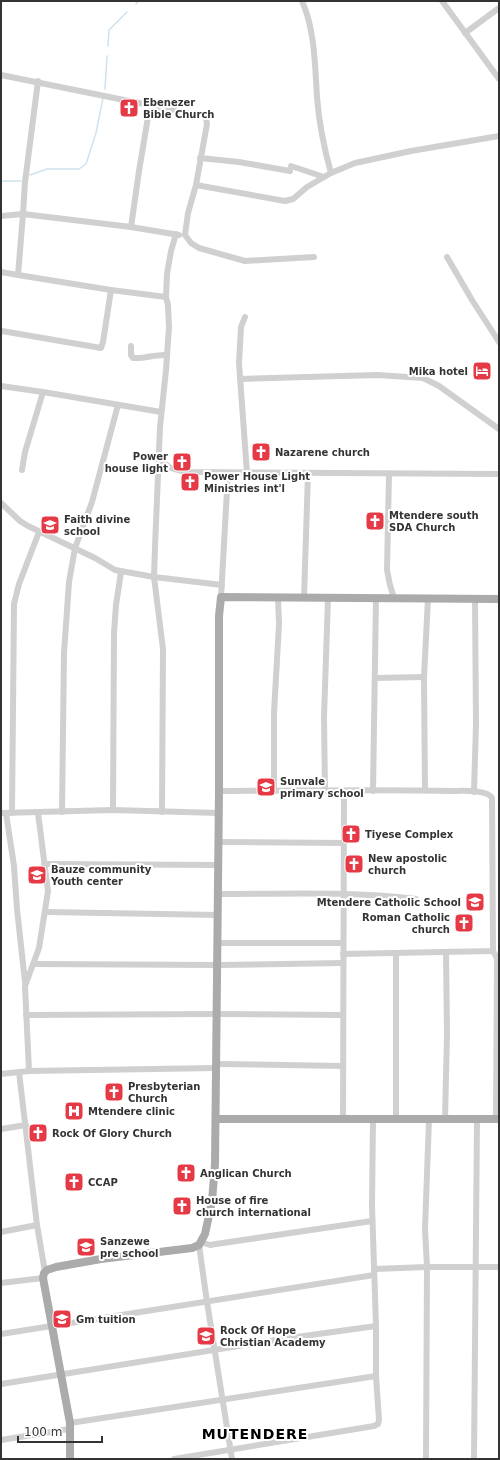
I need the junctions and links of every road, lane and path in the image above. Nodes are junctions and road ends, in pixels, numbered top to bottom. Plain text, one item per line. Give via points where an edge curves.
1 (302, 1) edge
2 (442, 1) edge
3 (499, 8) edge
4 (465, 33) junction
5 (1, 74) edge
6 (499, 79) edge
7 (38, 81) junction
8 (150, 105) junction
9 (499, 136) edge
10 (200, 158) junction
11 (331, 173) junction
12 (324, 177) junction
13 (196, 186) junction
14 (23, 214) junction
15 (1, 216) edge
16 (131, 227) junction
17 (176, 234) junction
18 (185, 235) junction
19 (447, 257) dead end
20 (314, 258) dead end
21 (1, 272) edge
22 (18, 275) junction
23 (111, 290) junction
24 (166, 297) junction
25 (245, 317) dead end
26 (2, 331) dead end
27 (497, 334) edge
28 (499, 342) edge
29 (131, 346) dead end
30 (167, 354) junction
31 (240, 380) junction
32 (1, 386) edge
33 (43, 392) junction
34 (118, 405) junction
35 (161, 412) junction
36 (499, 429) edge
37 (158, 455) junction
38 (22, 470) dead end
39 (228, 473) junction
40 (247, 473) junction
41 (308, 473) junction
42 (389, 474) junction
43 (499, 474) edge
44 (1, 502) edge
45 (39, 532) junction
46 (75, 548) junction
47 (121, 572) junction
48 (154, 577) junction
49 (222, 584) junction
50 (221, 597) junction
51 (278, 597) junction
52 (304, 598) junction
53 (328, 598) junction
54 (376, 598) junction
55 (394, 598) junction
56 (428, 598) junction
57 (475, 598) junction
58 (499, 598) edge
59 (424, 677) junction
60 (375, 678) junction
61 (325, 790) junction
62 (425, 790) junction
63 (219, 791) junction
64 (274, 791) junction
65 (344, 791) junction
66 (373, 791) junction
67 (474, 792) junction
68 (113, 810) junction
69 (62, 812) junction
70 (162, 812) junction
71 (6, 813) edge
72 (38, 813) junction
73 (219, 813) junction
74 (219, 842) junction
75 (496, 842) edge
76 (344, 843) junction
77 (44, 864) junction
78 (219, 865) junction
79 (496, 890) edge
80 (343, 893) junction
81 (218, 894) junction
82 (416, 899) dead end
83 (45, 912) junction
84 (218, 916) junction
85 (218, 943) junction
86 (343, 943) junction
87 (446, 952) junction
88 (493, 952) junction
89 (396, 953) junction
90 (343, 954) junction
91 (343, 963) junction
92 (34, 964) junction
93 (218, 966) junction
94 (26, 983) junction
95 (217, 1014) junction
96 (26, 1015) junction
97 (343, 1015) junction
98 (217, 1066) junction
99 (343, 1066) junction
100 (29, 1070) junction
101 (19, 1072) junction
102 (1, 1074) edge
103 (343, 1118) junction
104 (373, 1118) junction
105 (396, 1118) junction
106 (216, 1119) junction
107 (429, 1119) junction
108 (445, 1119) junction
109 (477, 1119) junction
110 (497, 1119) edge
111 (26, 1126) junction
112 (1, 1129) edge
113 (372, 1221) junction
114 (37, 1225) junction
115 (1, 1232) edge
116 (200, 1244) junction
117 (427, 1267) junction
118 (476, 1267) junction
119 (499, 1267) edge
120 (374, 1272) junction
121 (44, 1275) junction
122 (1, 1283) edge
123 (207, 1302) junction
124 (52, 1326) junction
125 (376, 1326) junction
126 (1, 1334) edge
127 (214, 1351) junction
128 (61, 1374) junction
129 (376, 1376) junction
130 (1, 1384) edge
131 (222, 1401) junction
132 (70, 1426) junction
133 (1, 1440) edge
134 (231, 1450) junction
135 (70, 1459) edge
136 (174, 1459) edge
137 (232, 1459) edge
138 (426, 1459) edge
139 (474, 1459) edge

1 - 11 street via 308,17 324,150
2 - 4 street
3 - 4 street
4 - 6 street
5 - 7 street
7 - 8 street
7 - 14 street
8 - 10 street via 206,118
8 - 16 street
9 - 11 street via 375,158
10 - 12 street via 290,169
10 - 13 street
11 - 12 street
12 - 13 street via 293,199 285,201
13 - 18 street
14 - 15 street
14 - 16 street
14 - 22 street
16 - 17 street
17 - 18 street
17 - 24 street via 168,262
18 - 20 street via 199,248 245,261
19 - 27 street via 472,300
21 - 22 street
22 - 23 street
23 - 24 street
23 - 26 street via 102,348
24 - 30 street via 169,327
25 - 31 street via 240,338
27 - 28 street
29 - 30 street via 133,358
30 - 35 street
31 - 36 street via 377,375 423,378 439,386
31 - 40 street
32 - 33 street
33 - 34 street
33 - 38 street
34 - 35 street
34 - 46 street via 92,502
35 - 37 street
37 - 39 street via 165,465 174,469 186,472
37 - 48 street
39 - 40 street
39 - 49 street
40 - 41 street
41 - 42 street
41 - 52 street
42 - 43 street
42 - 55 street via 387,570
44 - 45 street via 20,521
45 - 46 street
45 - 71 street via 14,604
46 - 47 street
46 - 69 street via 69,582 64,653
47 - 48 street
47 - 68 street via 114,633
48 - 49 street
48 - 70 street via 163,649
49 - 50 street
50 - 51 main road
50 - 63 main road
51 - 52 main road
51 - 64 street
52 - 53 main road
53 - 54 main road
53 - 61 street via 324,717
54 - 55 main road
54 - 60 street
55 - 56 main road
56 - 57 main road
56 - 59 street
57 - 58 main road
57 - 67 street
59 - 60 street
59 - 62 street
60 - 66 street
61 - 64 street
61 - 65 street
62 - 66 street
62 - 67 street
63 - 64 street
63 - 73 main road
65 - 66 street
65 - 76 street
67 - 75 street via 491,795
68 - 69 street
68 - 70 street
69 - 72 street
70 - 73 street
71 - 72 street
71 - 94 street
72 - 77 street
73 - 74 main road
74 - 76 street
74 - 78 main road
75 - 79 street
76 - 80 street
77 - 78 street
77 - 83 street via 48,892
78 - 81 main road
79 - 88 street
80 - 81 street
80 - 82 street
80 - 86 street
81 - 84 main road
83 - 84 street
83 - 92 street
84 - 85 main road
85 - 86 street
85 - 93 main road
86 - 90 street
87 - 88 street
87 - 89 street
87 - 108 street
88 - 110 street via 497,958
89 - 90 street
89 - 105 street
90 - 91 street
91 - 93 street
91 - 97 street
92 - 93 street
92 - 94 street
93 - 95 main road
94 - 96 street
95 - 96 street
95 - 97 street
95 - 98 main road
96 - 100 street
97 - 99 street
98 - 99 street
98 - 100 street
98 - 106 main road
99 - 103 street
100 - 101 street
101 - 102 street
101 - 111 street
103 - 104 main road
103 - 106 main road
104 - 105 main road
104 - 113 street
105 - 107 main road
106 - 116 main road via 212,1201 205,1234
107 - 108 main road
107 - 117 street via 425,1229
108 - 109 main road
109 - 110 main road
109 - 118 street
111 - 112 street
111 - 114 street
113 - 116 street via 210,1245
113 - 120 street
114 - 115 street
114 - 121 street
116 - 121 main road via 192,1248 56,1267 49,1269
116 - 123 street
117 - 118 street
117 - 120 street
117 - 138 street
118 - 119 street
118 - 139 street
120 - 123 street
120 - 125 street
121 - 122 street
121 - 124 main road
123 - 124 street
123 - 127 street
124 - 126 street
124 - 128 main road
125 - 127 street
125 - 129 street
127 - 128 street
127 - 131 street
128 - 130 street
128 - 132 main road
129 - 131 street
129 - 134 street via 380,1420 378,1424
131 - 132 street
131 - 134 street
132 - 133 street
132 - 135 main road
134 - 136 street
134 - 137 street

